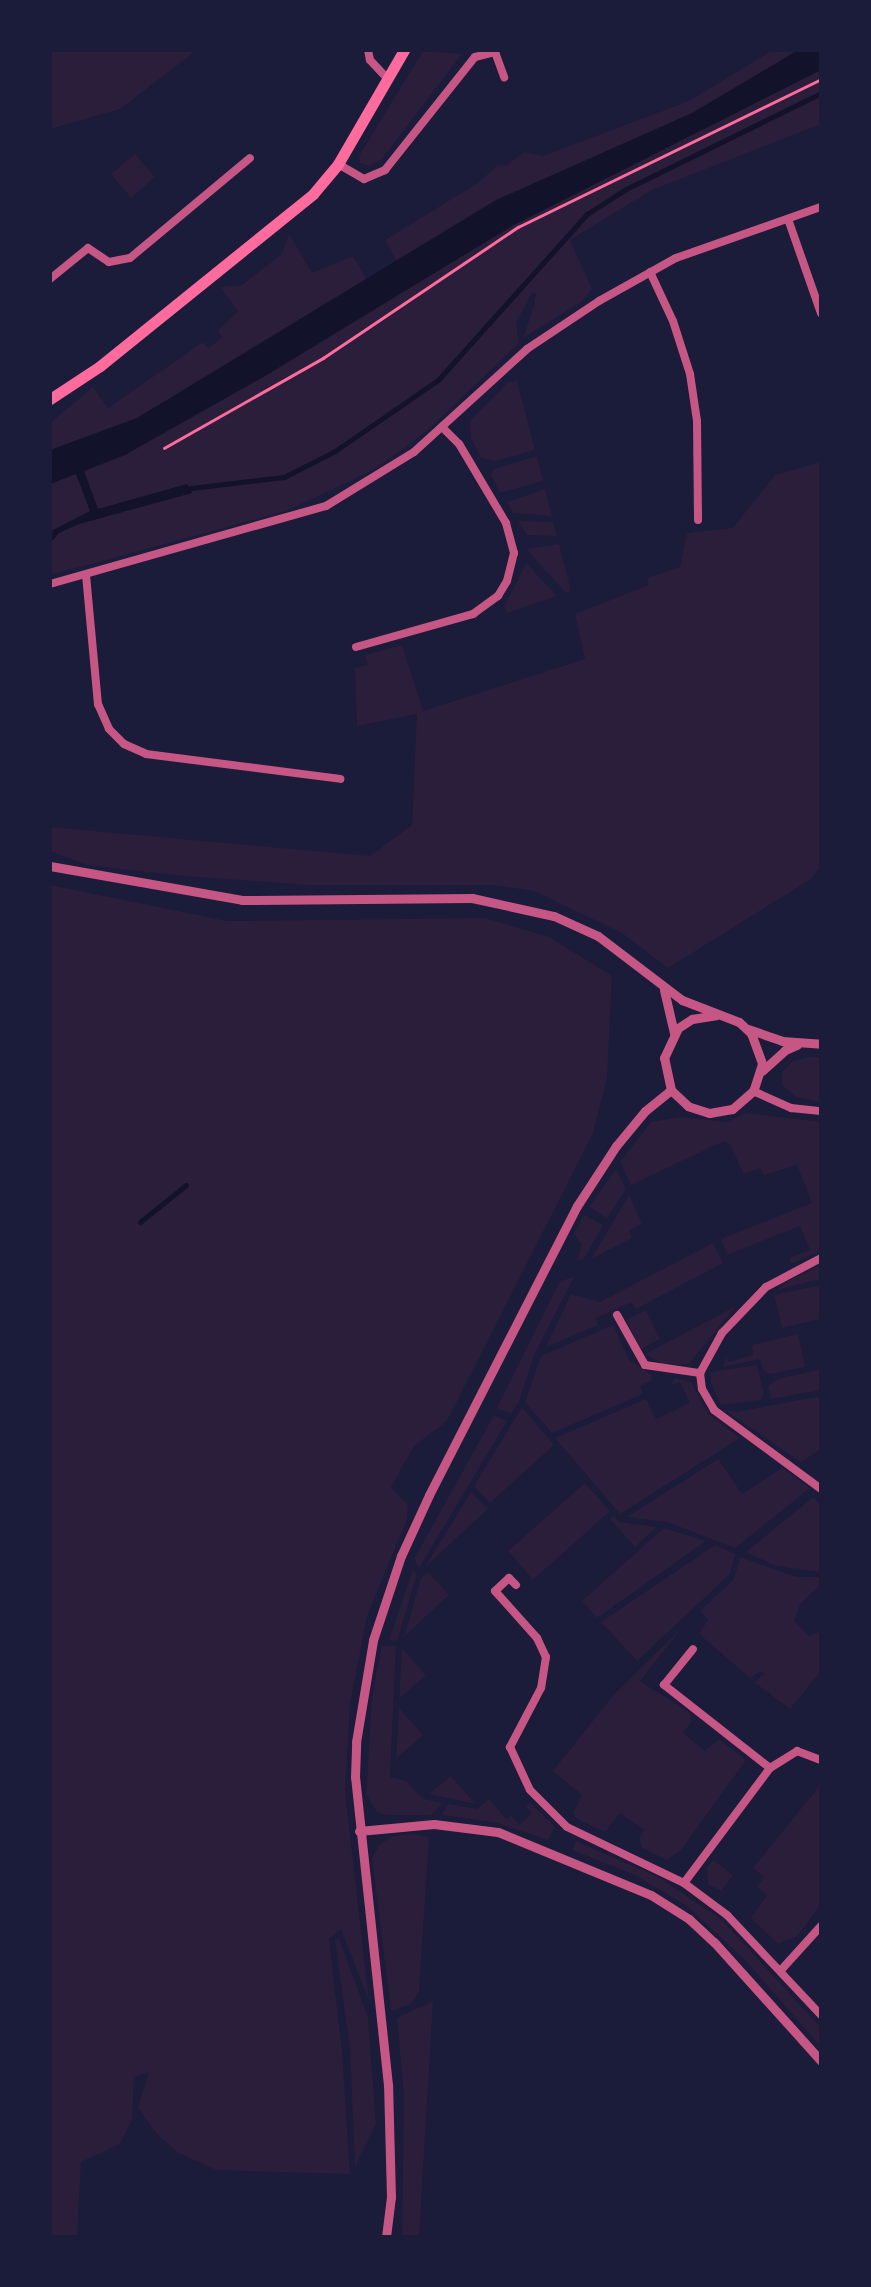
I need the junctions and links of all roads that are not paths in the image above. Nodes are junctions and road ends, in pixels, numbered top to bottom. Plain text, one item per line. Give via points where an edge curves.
1 (368, 50) edge
2 (404, 50) edge
3 (495, 52) edge
4 (504, 77) dead end
5 (386, 78) junction
6 (250, 158) dead end
7 (338, 164) junction
8 (821, 207) edge
9 (788, 219) junction
10 (650, 272) junction
11 (50, 279) edge
12 (821, 312) edge
13 (50, 399) edge
14 (443, 428) junction
15 (698, 520) dead end
16 (86, 575) junction
17 (50, 584) edge
18 (356, 647) dead end
19 (340, 780) dead end
20 (50, 866) edge
21 (664, 988) junction
22 (716, 1015) junction
23 (745, 1028) junction
24 (674, 1035) junction
25 (802, 1044) junction
26 (821, 1044) edge
27 (760, 1074) junction
28 (671, 1090) junction
29 (753, 1092) junction
30 (821, 1111) edge
31 (821, 1258) edge
32 (618, 1315) dead end
33 (700, 1373) junction
34 (821, 1489) edge
35 (516, 1585) dead end
36 (693, 1649) dead end
37 (821, 1760) edge
38 (770, 1768) junction
39 (359, 1831) junction
40 (684, 1883) junction
41 (821, 1926) edge
42 (782, 1969) junction
43 (821, 2015) edge
44 (821, 2061) edge
45 (386, 2237) edge

1 - 5 street
2 - 5 main road
3 - 4 street
3 - 7 street via 465,65 385,170 364,179
5 - 7 main road
6 - 11 street via 130,258 109,262 88,248
7 - 13 main road via 254,245
8 - 9 street
9 - 10 street
9 - 12 street
10 - 14 street via 527,349
10 - 15 street via 690,374
14 - 16 street via 326,506
14 - 18 street via 506,522 514,553 507,581 473,614
16 - 17 street
16 - 19 street via 98,704 124,744 146,754
20 - 21 street via 242,900 472,898 511,904 598,936
21 - 22 street
21 - 24 street
22 - 23 street
22 - 24 street via 692,1019
23 - 25 street
23 - 27 street via 758,1047
24 - 28 street via 664,1058
25 - 26 street
25 - 27 street
27 - 29 street
28 - 29 street via 688,1106 710,1113 732,1109
28 - 39 street via 645,1111 584,1193 401,1556 373,1640 358,1723
29 - 30 street via 791,1108
31 - 33 street via 766,1287 722,1333
32 - 33 street via 645,1364
33 - 34 street via 714,1410
35 - 40 street via 509,1578 495,1590 546,1656 541,1688 510,1747 518,1770 567,1827
36 - 38 street via 664,1684
37 - 38 street via 797,1751
38 - 40 street
39 - 44 street via 434,1824 498,1832 651,1895 714,1942
39 - 45 street via 389,2100
40 - 42 street
41 - 42 street
42 - 43 street

